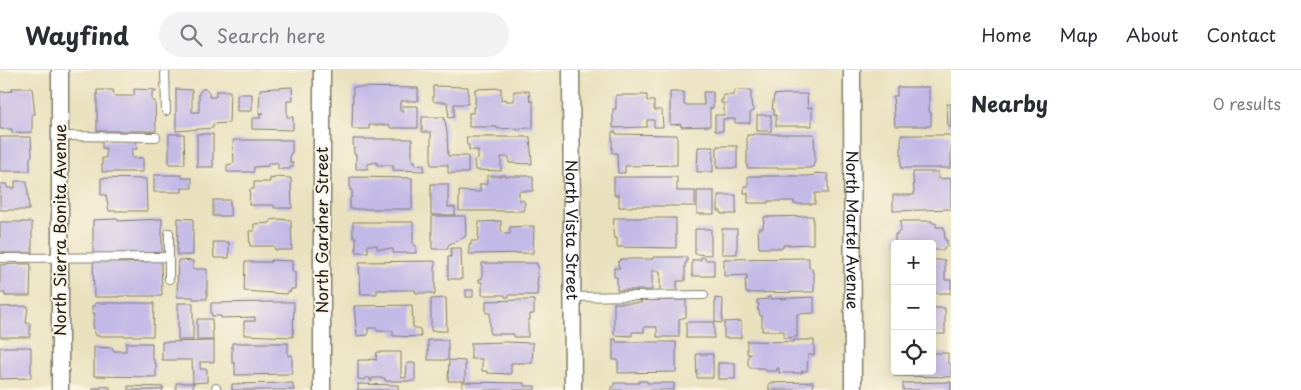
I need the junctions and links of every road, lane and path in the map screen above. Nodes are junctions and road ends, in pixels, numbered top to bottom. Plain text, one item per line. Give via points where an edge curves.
1 (60, 70) edge
2 (165, 70) edge
3 (322, 70) edge
4 (571, 70) edge
5 (852, 70) edge
6 (166, 111) dead end
7 (60, 136) junction
8 (156, 137) dead end
9 (169, 233) dead end
10 (169, 257) junction
11 (0, 258) edge
12 (60, 258) junction
13 (169, 279) dead end
14 (704, 295) dead end
15 (573, 297) junction
16 (60, 390) edge
17 (322, 390) edge
18 (573, 390) edge
19 (853, 390) edge

1 - 7 street, North Sierra Bonita Avenue
2 - 6 lane
3 - 17 street, North Gardner Street
4 - 15 street, North Vista Street
5 - 19 street, North Martel Avenue
7 - 8 lane
7 - 12 street, North Sierra Bonita Avenue
9 - 10 lane
10 - 12 lane
10 - 13 lane
11 - 12 lane
12 - 16 street, North Sierra Bonita Avenue
14 - 15 lane
15 - 18 street, North Vista Street

